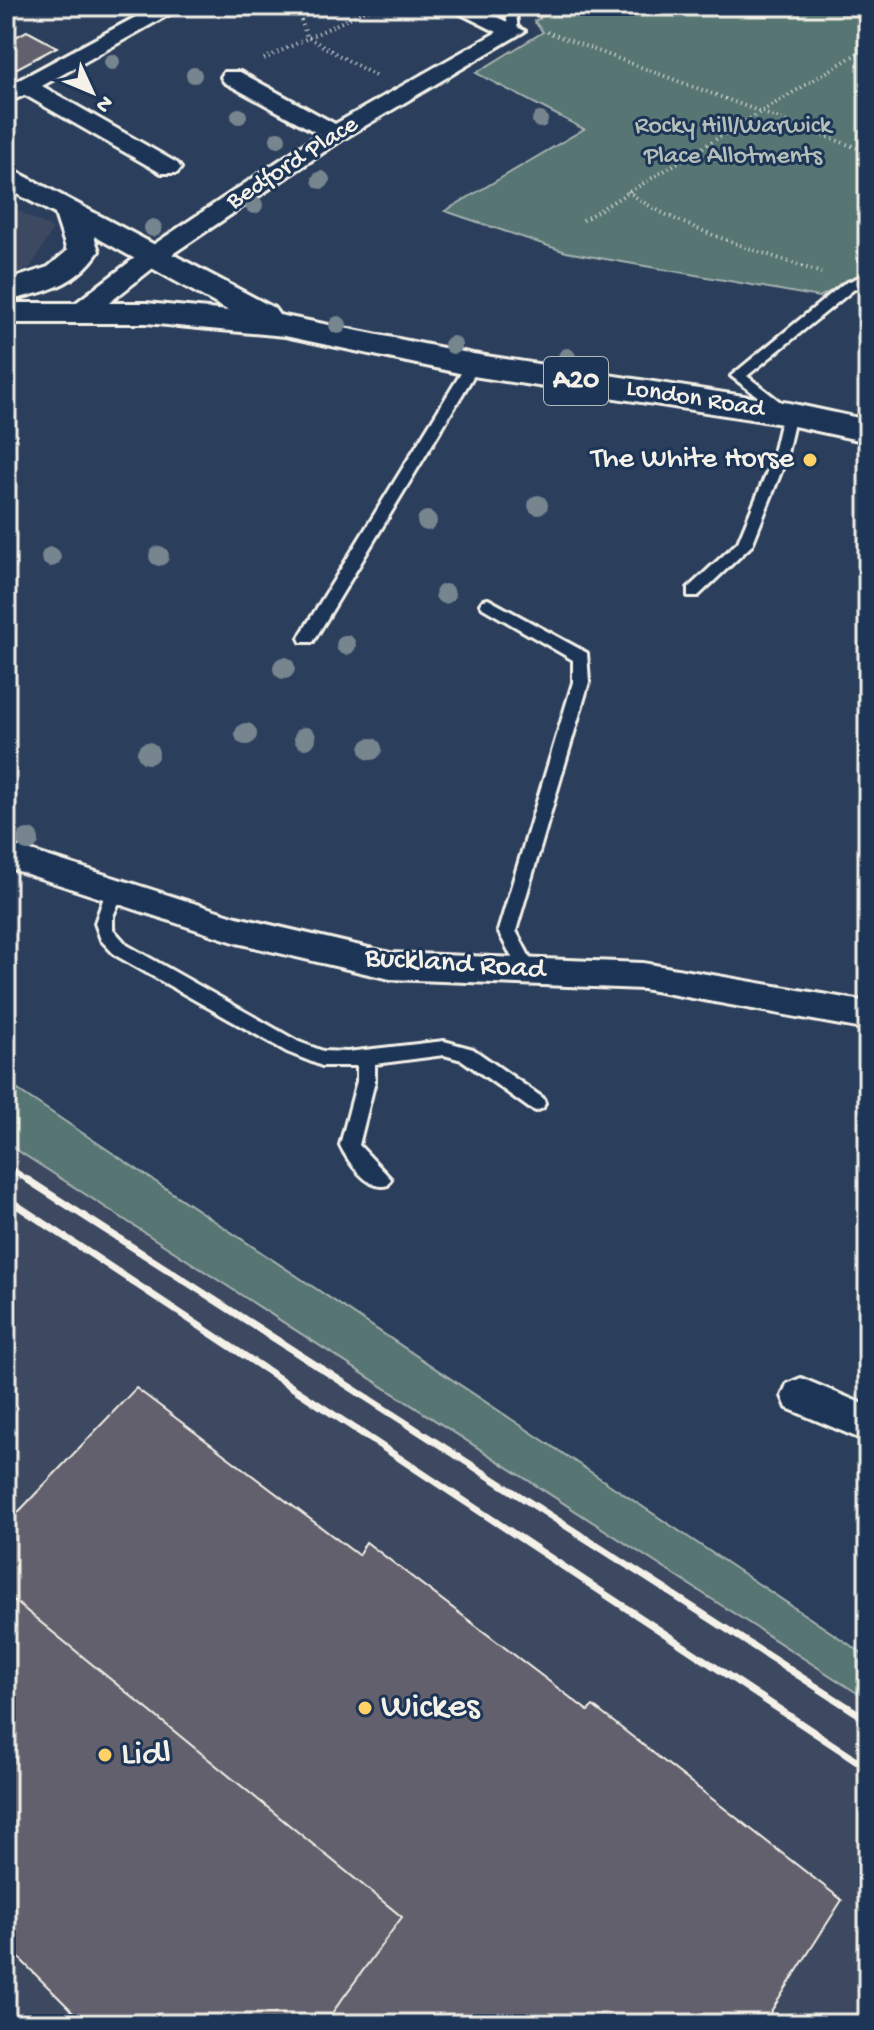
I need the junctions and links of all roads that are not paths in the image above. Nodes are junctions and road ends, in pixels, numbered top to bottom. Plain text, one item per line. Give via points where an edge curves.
1 (456, 6) edge
2 (497, 6) edge
3 (169, 7) edge
4 (514, 31) junction
5 (232, 77) dead end
6 (16, 91) edge
7 (335, 134) junction
8 (169, 168) dead end
9 (6, 175) edge
10 (69, 210) junction
11 (153, 256) junction
12 (868, 277) edge
13 (6, 291) edge
14 (82, 311) junction
15 (6, 313) edge
16 (285, 326) junction
17 (473, 365) junction
18 (789, 414) junction
19 (868, 431) edge
20 (693, 592) dead end
21 (488, 604) dead end
22 (307, 638) dead end
23 (6, 855) edge
24 (115, 891) junction
25 (528, 971) junction
26 (868, 1016) edge
27 (366, 1056) junction
28 (536, 1103) dead end
29 (381, 1179) dead end
30 (801, 1396) dead end
31 (868, 1424) edge

1 - 4 street
2 - 4 lane via 512,13
3 - 6 street
4 - 7 street, Bedford Place
5 - 7 street
6 - 8 street
7 - 11 street, Bedford Place
9 - 10 main road, A20
10 - 11 main road, London Road / A20
10 - 13 main road via 83,251 76,264 42,282
11 - 14 street, Bedford Place
11 - 16 main road, London Road / A20
12 - 18 lane via 848,287 738,376
14 - 15 main road, London Road / A20
14 - 16 main road, London Road / A20
16 - 17 main road, London Road / A20
17 - 18 main road, London Road / A20
17 - 22 lane
18 - 19 main road, London Road / A20
18 - 20 lane via 778,462 744,545
21 - 25 lane via 581,657 581,682 507,931
23 - 24 street, Buckland Road
24 - 25 street, Buckland Road via 237,930 390,966
24 - 27 lane via 102,921 105,935 121,950 293,1047 322,1058
25 - 26 street, Buckland Road via 643,976
27 - 28 lane via 444,1048 467,1054
27 - 29 lane via 366,1081 349,1145
30 - 31 street

